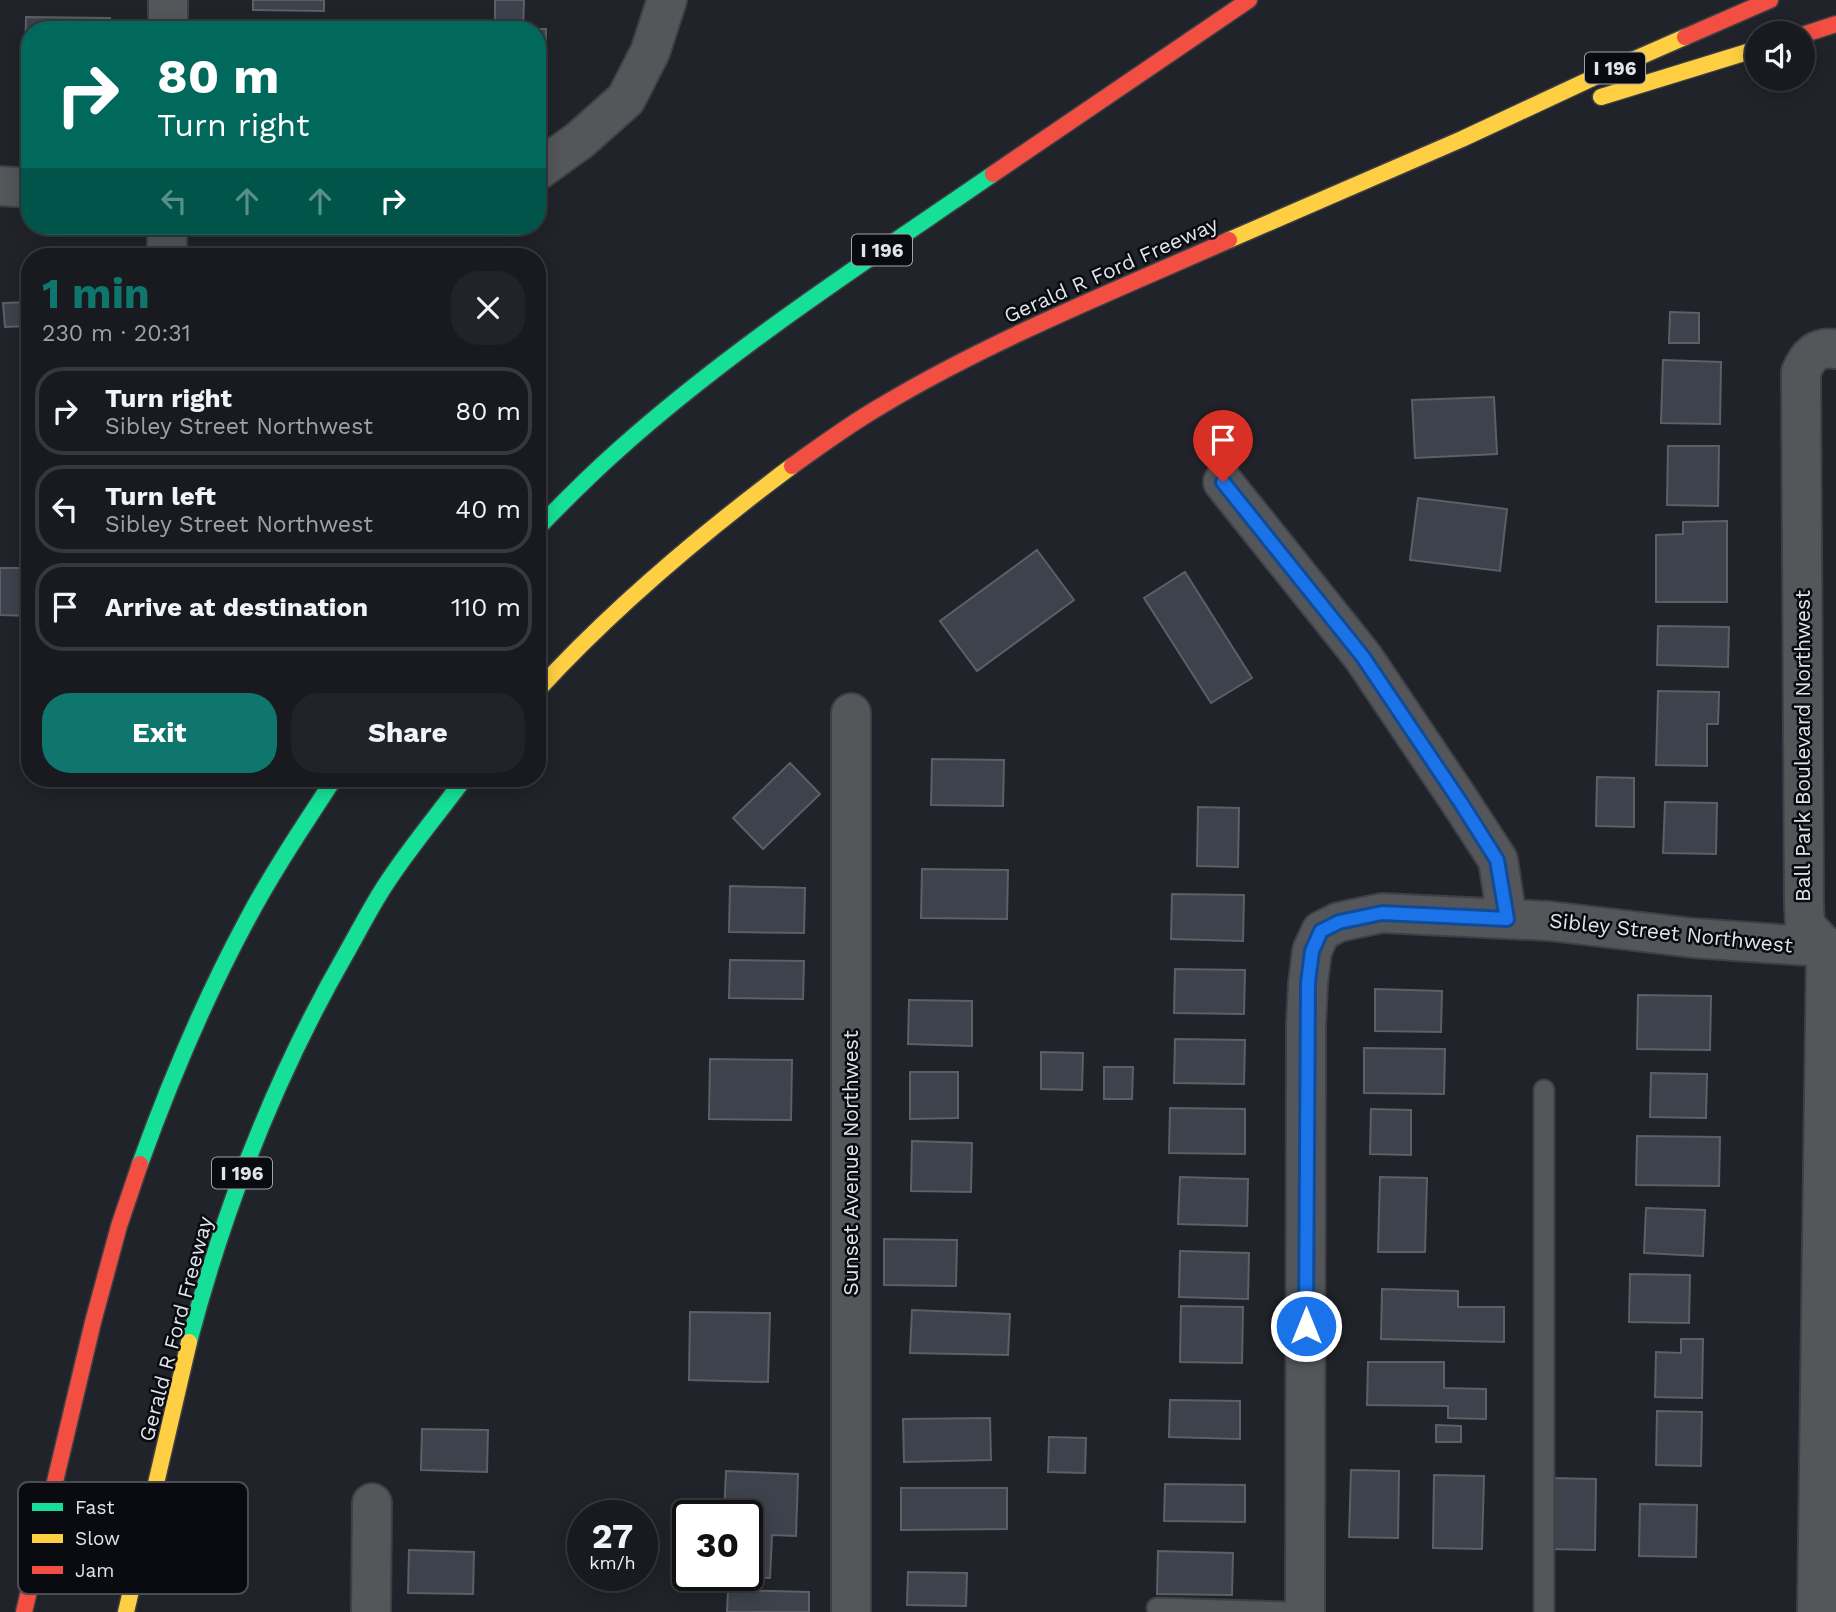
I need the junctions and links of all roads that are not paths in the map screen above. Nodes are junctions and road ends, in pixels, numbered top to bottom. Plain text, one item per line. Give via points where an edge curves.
1 (168, 0) edge
2 (667, 0) edge
3 (1250, 0) edge
4 (1770, 0) edge
5 (168, 21) edge
6 (1836, 24) edge
7 (1815, 30) edge
8 (1745, 53) edge
9 (1462, 139) junction
10 (546, 165) edge
11 (0, 186) edge
12 (21, 187) edge
13 (1831, 349) edge
14 (1223, 482) dead end
15 (546, 520) edge
16 (546, 681) edge
17 (851, 713) dead end
18 (329, 787) edge
19 (458, 787) edge
20 (1507, 919) junction
21 (1833, 943) edge
22 (1544, 1090) dead end
23 (56, 1482) edge
24 (156, 1482) edge
25 (372, 1503) dead end
26 (28, 1594) edge
27 (130, 1594) edge
28 (1157, 1608) dead end
29 (24, 1612) edge
30 (126, 1612) edge
31 (371, 1612) edge
32 (852, 1612) edge
33 (1287, 1612) edge
34 (1305, 1612) edge
35 (1544, 1612) edge
36 (1817, 1612) edge

1 - 5 street
2 - 10 street via 650,52 626,99
3 - 15 highway, I 196 via 800,307 625,445
4 - 9 highway, Gerald R Ford Freeway / I 196
6 - 7 highway
8 - 9 highway
9 - 16 highway, Gerald R Ford Freeway / I 196 via 1072,309 878,407 673,559
11 - 12 street
13 - 21 street, Ball Park Boulevard Northwest via 1814,351 1801,372 1805,925
14 - 20 street via 1363,657 1461,803 1497,860
17 - 32 street, Sunset Avenue Northwest
18 - 23 highway via 222,966 142,1155 88,1342
19 - 24 highway, Gerald R Ford Freeway / I 196 via 387,882 305,1028 268,1109 200,1306
20 - 21 street, Sibley Street Northwest via 1693,938
20 - 34 street, Sibley Street Northwest via 1382,913 1339,922 1321,931 1312,951 1306,1038
21 - 36 street
22 - 35 lane
25 - 31 street
26 - 29 highway
27 - 30 highway, Gerald R Ford Freeway / I 196
28 - 33 lane

